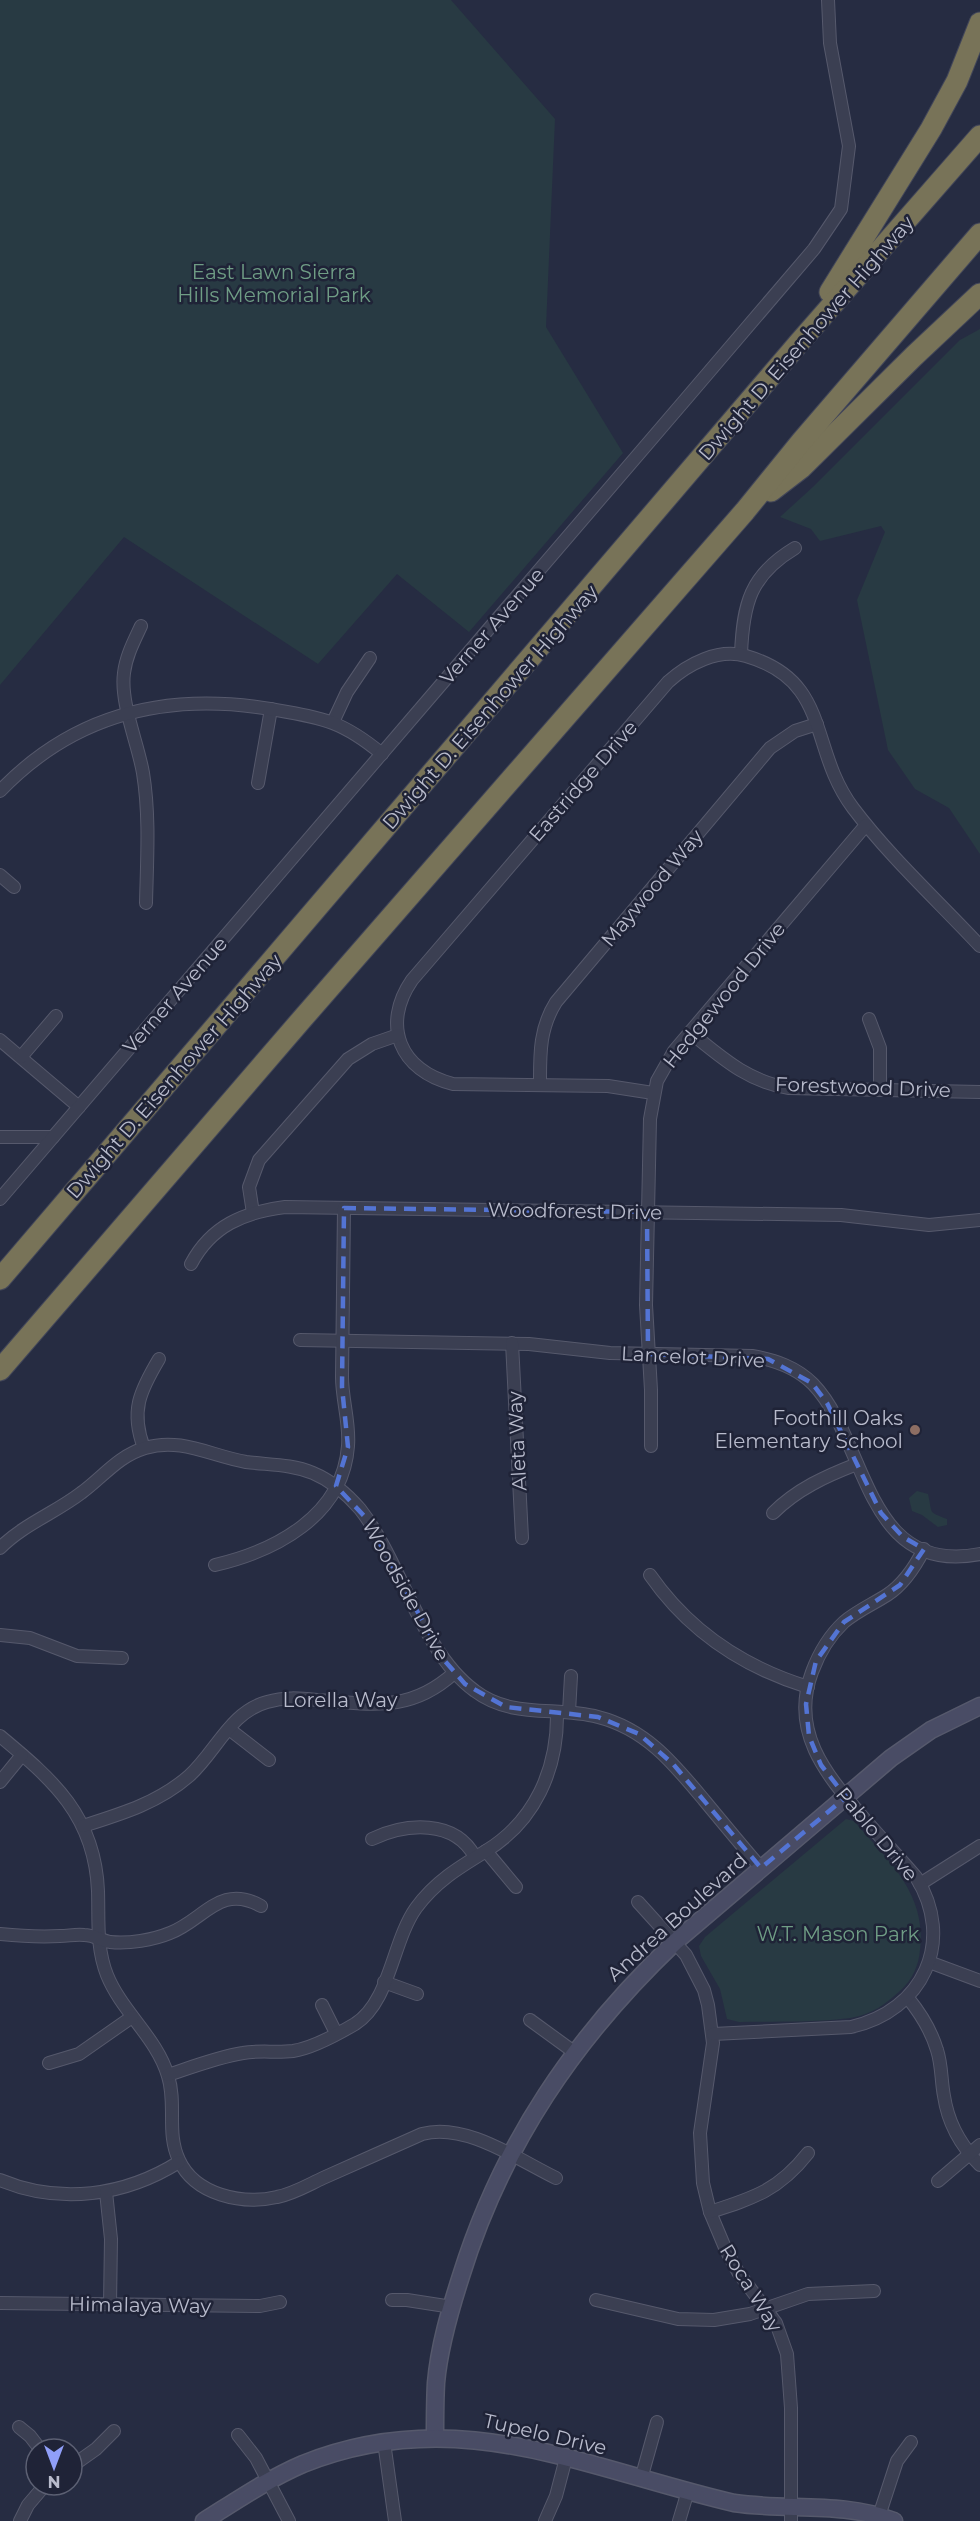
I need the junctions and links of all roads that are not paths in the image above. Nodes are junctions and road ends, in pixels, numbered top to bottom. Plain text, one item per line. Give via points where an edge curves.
1 (828, 0) edge
2 (980, 23) edge
3 (980, 136) edge
4 (980, 234) edge
5 (980, 294) edge
6 (798, 344) junction
7 (745, 512) junction
8 (795, 548) dead end
9 (141, 626) dead end
10 (741, 654) junction
11 (370, 658) dead end
12 (271, 709) junction
13 (129, 713) junction
14 (333, 722) junction
15 (817, 724) junction
16 (382, 754) junction
17 (258, 783) dead end
18 (0, 791) edge
19 (866, 825) junction
20 (0, 875) edge
21 (14, 887) dead end
22 (146, 903) dead end
23 (980, 946) edge
24 (56, 1016) dead end
25 (870, 1019) dead end
26 (690, 1032) junction
27 (398, 1035) junction
28 (0, 1040) edge
29 (21, 1057) junction
30 (540, 1085) junction
31 (880, 1090) junction
32 (980, 1092) edge
33 (653, 1093) junction
34 (79, 1107) junction
35 (0, 1137) edge
36 (53, 1137) junction
37 (0, 1199) edge
38 (344, 1208) junction
39 (647, 1212) junction
40 (253, 1213) junction
41 (980, 1220) edge
42 (191, 1264) dead end
43 (0, 1279) edge
44 (300, 1340) dead end
45 (342, 1341) junction
46 (512, 1343) junction
47 (648, 1354) junction
48 (159, 1359) dead end
49 (0, 1370) edge
50 (651, 1446) dead end
51 (144, 1448) junction
52 (857, 1464) junction
53 (336, 1486) junction
54 (773, 1513) dead end
55 (522, 1539) dead end
56 (0, 1548) edge
57 (924, 1549) junction
58 (980, 1554) edge
59 (215, 1565) dead end
60 (650, 1575) dead end
61 (0, 1635) edge
62 (122, 1658) dead end
63 (454, 1673) junction
64 (571, 1676) dead end
65 (808, 1687) junction
66 (980, 1706) edge
67 (563, 1712) junction
68 (229, 1729) junction
69 (0, 1737) edge
70 (22, 1755) junction
71 (268, 1760) dead end
72 (0, 1782) edge
73 (846, 1797) junction
74 (83, 1826) junction
75 (372, 1839) dead end
76 (980, 1846) edge
77 (486, 1851) junction
78 (475, 1857) junction
79 (761, 1868) junction
80 (920, 1884) junction
81 (516, 1887) dead end
82 (638, 1902) dead end
83 (261, 1906) dead end
84 (0, 1934) edge
85 (98, 1938) junction
86 (675, 1941) junction
87 (929, 1962) junction
88 (980, 1981) edge
89 (384, 1982) junction
90 (417, 1994) dead end
91 (908, 1998) junction
92 (322, 2005) dead end
93 (132, 2017) junction
94 (530, 2020) dead end
95 (336, 2033) junction
96 (713, 2034) junction
97 (574, 2052) junction
98 (49, 2063) dead end
99 (168, 2075) junction
100 (980, 2145) edge
101 (808, 2152) dead end
102 (970, 2154) junction
103 (510, 2156) junction
104 (179, 2162) junction
105 (980, 2165) edge
106 (556, 2178) dead end
107 (0, 2180) edge
108 (938, 2181) dead end
109 (106, 2192) junction
110 (711, 2212) junction
111 (874, 2291) dead end
112 (392, 2300) dead end
113 (596, 2300) dead end
114 (280, 2301) dead end
115 (0, 2303) edge
116 (110, 2304) junction
117 (452, 2307) junction
118 (767, 2308) junction
119 (657, 2422) dead end
120 (19, 2427) dead end
121 (114, 2430) dead end
122 (238, 2435) dead end
123 (31, 2437) edge
124 (435, 2437) junction
125 (384, 2442) junction
126 (911, 2442) dead end
127 (84, 2458) edge
128 (566, 2458) junction
129 (641, 2478) junction
130 (269, 2481) junction
131 (688, 2491) junction
132 (34, 2497) edge
133 (791, 2515) edge
134 (886, 2518) edge
135 (20, 2521) edge
136 (204, 2521) edge
137 (289, 2521) edge
138 (395, 2521) edge
139 (545, 2521) edge
140 (679, 2521) edge

1 - 16 street, Verner Avenue via 830,43 849,146 841,209 814,249
2 - 6 highway via 957,81 931,129
3 - 6 highway, Dwight D. Eisenhower Highway
4 - 7 highway
5 - 7 highway via 801,468
6 - 43 highway, Dwight D. Eisenhower Highway
7 - 49 highway
8 - 10 street via 770,565 750,593 744,613
9 - 13 street via 123,676
10 - 15 street, Eastridge Drive via 773,665 797,684
10 - 27 street, Eastridge Drive via 706,658 668,682 412,980 398,1007
11 - 14 street
12 - 13 street via 201,702
12 - 14 street
12 - 17 street
13 - 18 street via 56,745
13 - 22 street via 147,808
14 - 16 street via 358,734
15 - 19 street, Eastridge Drive via 836,779
15 - 30 street, Maywood Way via 795,731 770,748 556,1002 544,1024
16 - 34 street, Verner Avenue
19 - 23 street, Eastridge Drive
19 - 26 street, Hedgewood Drive
20 - 21 street
24 - 29 street
25 - 31 street via 880,1048
26 - 31 street, Forestwood Drive via 734,1067 767,1084
26 - 33 street, Hedgewood Drive via 669,1058
27 - 30 street, Eastridge Drive via 412,1063 438,1080 453,1084
27 - 40 street via 372,1044 348,1059 259,1160 249,1187
28 - 29 street
29 - 34 street
30 - 33 street, Eastridge Drive via 608,1086
31 - 32 street, Forestwood Drive
33 - 39 street, Hedgewood Drive
34 - 36 street, Verner Avenue
35 - 36 street
36 - 37 street, Verner Avenue
38 - 39 street, Woodforest Drive
38 - 40 street, Woodforest Drive via 285,1207
38 - 45 street
39 - 41 street, Woodforest Drive via 841,1215 929,1226
39 - 47 street, Hedgewood Drive
40 - 42 street, Woodforest Drive via 215,1233 201,1246
44 - 45 street, Lancelot Drive
45 - 46 street, Lancelot Drive
45 - 53 street via 348,1447
46 - 47 street, Lancelot Drive
46 - 55 street, Aleta Way
47 - 50 street, Hedgewood Drive
47 - 52 street, Lancelot Drive via 752,1356 784,1364 823,1396
48 - 51 street via 139,1396 137,1427
51 - 53 street, Woodside Drive via 168,1444 192,1447 247,1462 299,1468
51 - 56 street via 122,1458 80,1495 38,1518
52 - 54 street via 811,1484
52 - 57 street, Lancelot Drive via 891,1526
53 - 59 street via 320,1511 289,1536 254,1554
53 - 63 street, Woodside Drive via 366,1518
57 - 58 street, Lancelot Drive via 958,1556
57 - 65 street, Pablo Drive via 900,1585 857,1612 833,1634 816,1661
60 - 65 street via 675,1607 719,1646 762,1670
61 - 62 street via 30,1638 77,1656
63 - 67 street, Woodside Drive via 477,1693 498,1704 521,1711
63 - 68 street, Lorella Way via 428,1692 395,1703 289,1698 265,1702
64 - 67 street
65 - 73 street, Pablo Drive via 807,1720 814,1751
66 - 73 street, Andrea Boulevard via 911,1744
67 - 77 street via 542,1789 514,1828
67 - 79 street, Woodside Drive via 612,1721 652,1743
68 - 71 street
68 - 74 street, Lorella Way via 191,1774 164,1795
69 - 70 street
70 - 72 street
70 - 74 street via 56,1785
73 - 79 street, Andrea Boulevard
73 - 80 street, Pablo Drive
74 - 85 street via 97,1875
75 - 78 street via 407,1828 443,1830 462,1840
76 - 80 street
77 - 78 street
77 - 81 street
78 - 89 street via 435,1886 414,1910
79 - 86 street, Andrea Boulevard
80 - 87 street, Pablo Drive via 933,1921
82 - 86 street, Roca Way
83 - 85 street via 248,1900 226,1899 213,1904 184,1927 156,1938 112,1942
84 - 85 street
85 - 93 street via 107,1976
86 - 96 street, Roca Way via 704,1990
86 - 97 street, Andrea Boulevard via 608,2010
87 - 88 street
87 - 91 street, Pablo Drive
89 - 90 street
89 - 95 street via 369,2012
91 - 96 street, Pablo Drive via 882,2017 851,2027
91 - 102 street via 930,2031 941,2065 947,2112 960,2142
92 - 95 street
93 - 98 street via 85,2050
93 - 99 street via 160,2056
94 - 97 street
95 - 99 street via 295,2051 240,2054
96 - 110 street, Roca Way via 700,2133 703,2183
97 - 103 street, Andrea Boulevard
99 - 104 street via 171,2133
100 - 102 street
101 - 110 street via 791,2173 763,2193
102 - 105 street
102 - 108 street
103 - 104 street via 466,2134 430,2132 284,2196 261,2199 218,2194 193,2179
103 - 106 street
103 - 117 street, Andrea Boulevard via 481,2219
104 - 109 street via 138,2184
107 - 109 street via 48,2193
109 - 116 street via 111,2239
110 - 118 street, Roca Way via 738,2272
111 - 118 street via 808,2294
112 - 117 street
113 - 118 street via 696,2320 732,2318
114 - 116 street, Himalaya Way via 260,2306
115 - 116 street, Himalaya Way
117 - 124 street, Andrea Boulevard via 436,2382
118 - 133 street, Roca Way via 782,2338 789,2370
119 - 129 street
120 - 123 street
121 - 127 street
122 - 130 street
124 - 125 street, Tupelo Drive
124 - 128 street, Tupelo Drive via 492,2441
125 - 130 street, Tupelo Drive via 325,2456
125 - 138 street
126 - 134 street via 897,2461
128 - 129 street, Tupelo Drive
128 - 139 street
129 - 131 street, Tupelo Drive
130 - 136 street, Tupelo Drive
130 - 137 street
131 - 133 street, Tupelo Drive
131 - 140 street
132 - 135 street
133 - 134 street, Tupelo Drive via 841,2508

